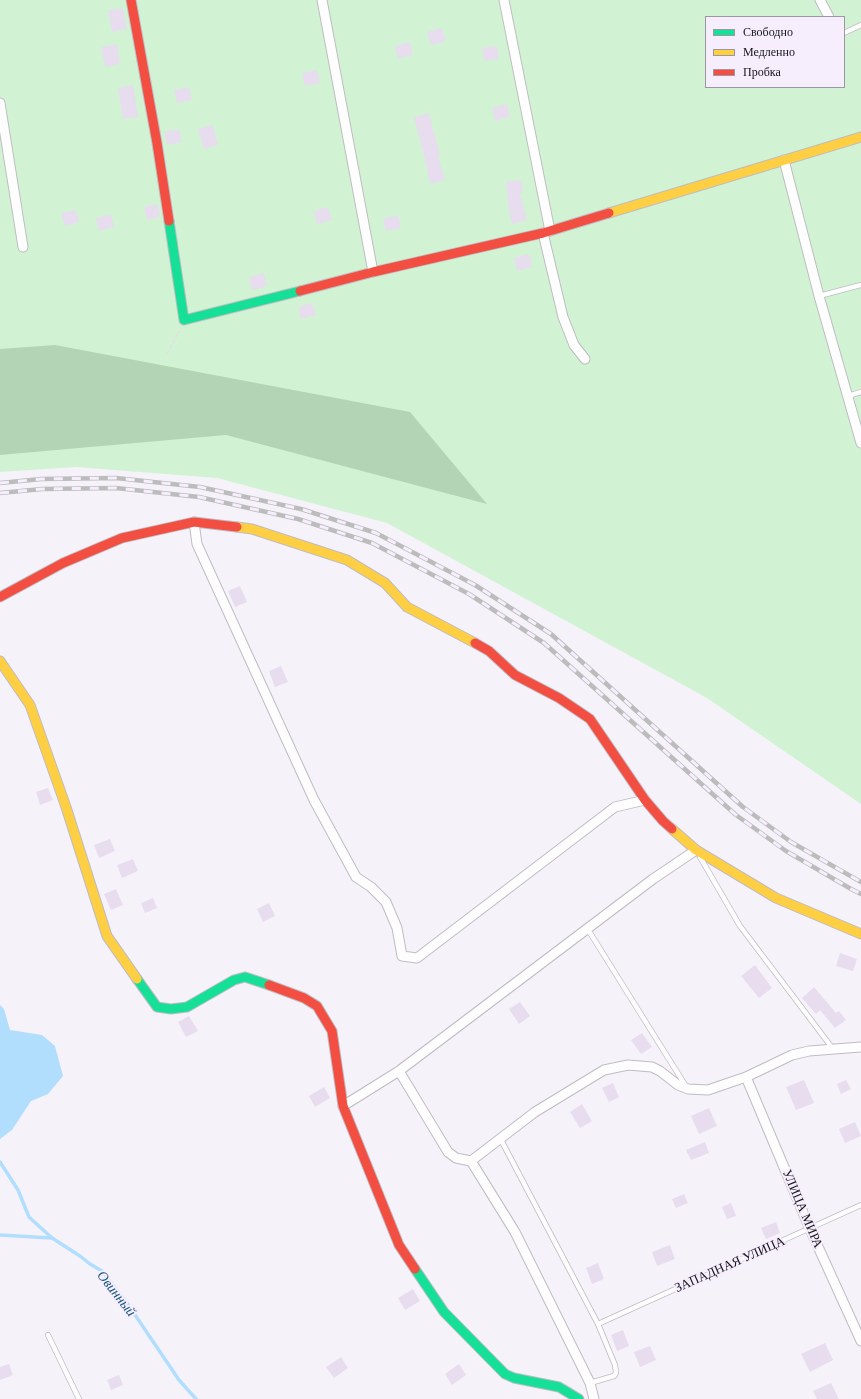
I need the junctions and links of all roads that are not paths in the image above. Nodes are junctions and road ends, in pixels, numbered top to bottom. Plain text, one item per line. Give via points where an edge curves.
1 (131, 0) edge
2 (322, 0) edge
3 (504, 0) edge
4 (820, 0) edge
5 (828, 16) edge
6 (861, 25) edge
7 (845, 33) edge
8 (0, 103) edge
9 (861, 137) edge
10 (784, 160) junction
11 (546, 232) junction
12 (23, 248) dead end
13 (373, 272) junction
14 (861, 285) edge
15 (819, 296) junction
16 (585, 359) dead end
17 (861, 392) edge
18 (848, 396) junction
19 (861, 443) edge
20 (194, 522) junction
21 (0, 597) edge
22 (0, 661) edge
23 (645, 800) junction
24 (696, 850) junction
25 (587, 928) junction
26 (861, 934) edge
27 (861, 1047) edge
28 (833, 1049) junction
29 (399, 1071) junction
30 (746, 1077) junction
31 (688, 1090) junction
32 (343, 1106) junction
33 (500, 1138) junction
34 (471, 1161) junction
35 (861, 1205) edge
36 (810, 1229) junction
37 (598, 1324) junction
38 (48, 1335) dead end
39 (861, 1341) edge
40 (590, 1383) junction
41 (80, 1399) edge
42 (579, 1399) edge
43 (594, 1399) edge

1 - 13 street via 157,143 184,320
2 - 13 street
3 - 11 street
4 - 5 street
6 - 7 lane
8 - 12 street
9 - 10 street
10 - 11 street
10 - 15 street
11 - 13 street
11 - 16 street via 563,317 574,344
14 - 15 lane
15 - 18 street
17 - 18 lane
18 - 19 street
20 - 21 street via 122,538 63,563
20 - 23 street via 252,529 347,560 385,583 407,607 489,651 515,675 559,698 590,719
20 - 23 street via 197,544 314,800 356,877 386,902 397,928 402,956 417,958 615,807
22 - 32 street via 30,706 66,807 107,936 157,1006 171,1009 187,1007 234,980 245,977 304,998 317,1006 332,1030
23 - 24 street via 663,821
24 - 25 street
24 - 26 street via 776,898
24 - 28 lane via 740,926
25 - 29 street
25 - 31 lane
27 - 28 street
28 - 30 street via 792,1055
29 - 32 street
29 - 34 street via 448,1152 456,1158
30 - 31 street via 708,1090
30 - 36 street, УЛИЦА МИРА
31 - 33 street via 652,1067 618,1066 604,1070 535,1112
32 - 42 street via 399,1245 444,1312 505,1374 554,1386
33 - 34 street
33 - 37 lane
34 - 40 street via 515,1232
35 - 36 lane, ЗАПАДНАЯ УЛИЦА
36 - 37 lane, ЗАПАДНАЯ УЛИЦА
36 - 39 street, УЛИЦА МИРА
37 - 40 lane via 615,1365 616,1374
38 - 41 lane
40 - 43 street

